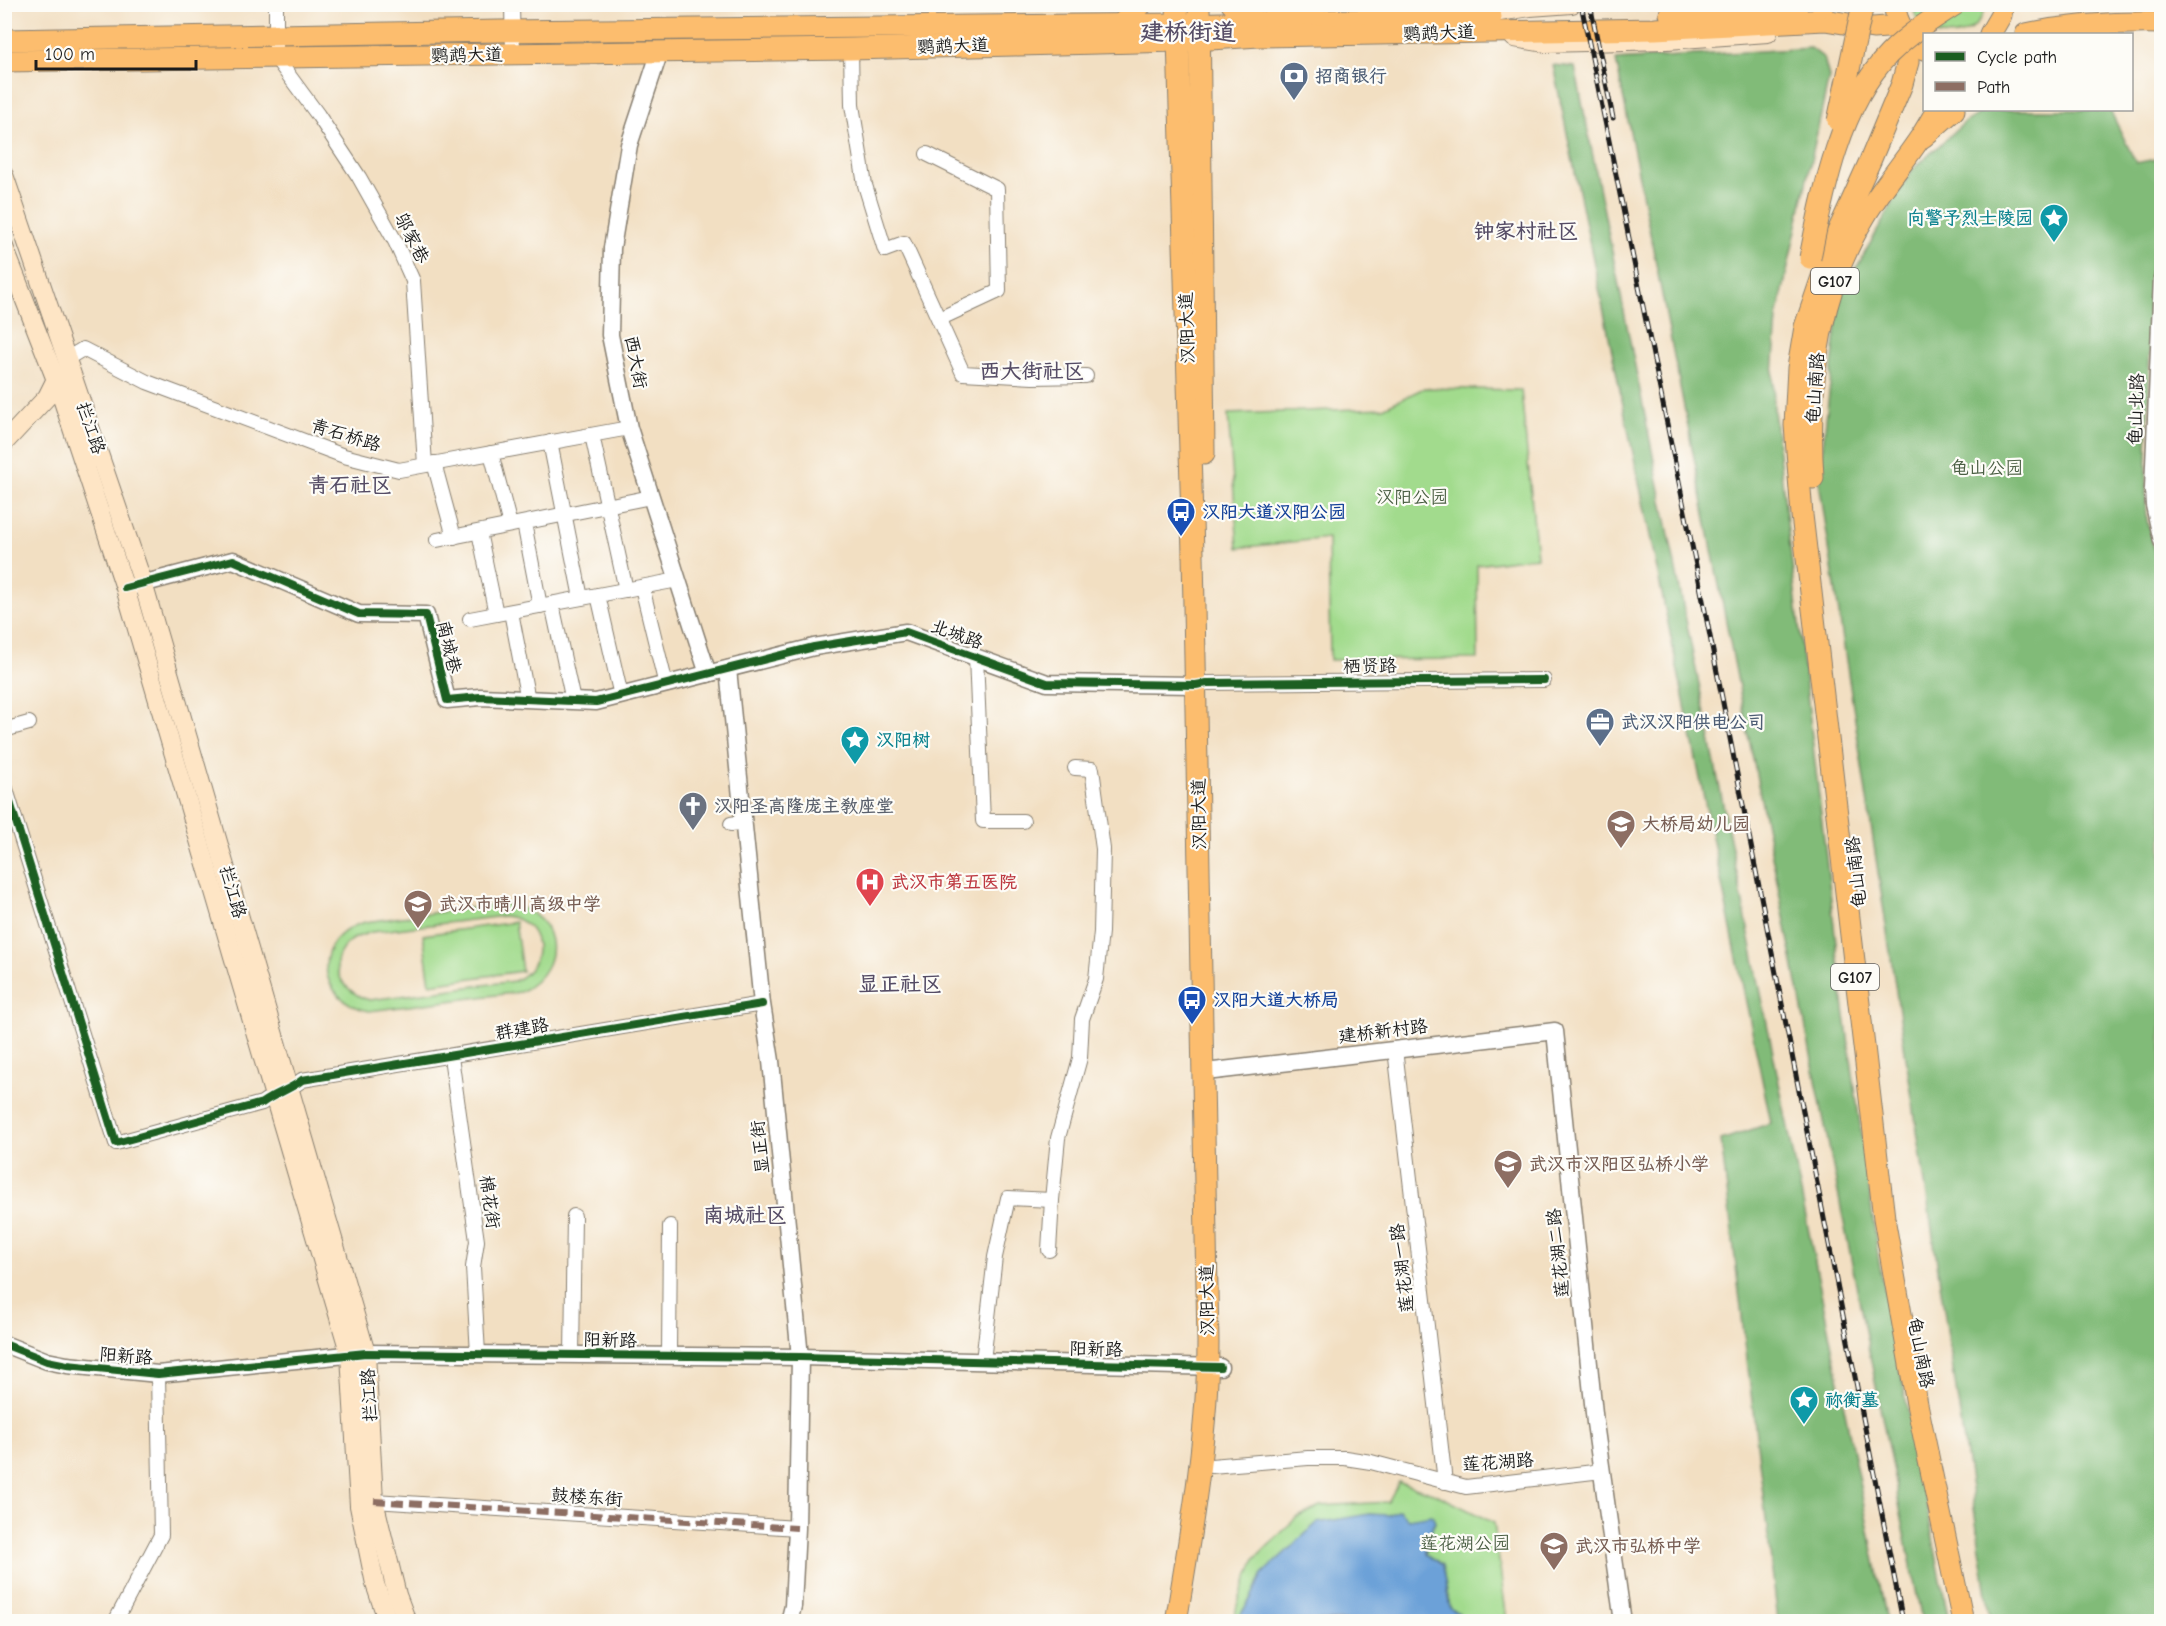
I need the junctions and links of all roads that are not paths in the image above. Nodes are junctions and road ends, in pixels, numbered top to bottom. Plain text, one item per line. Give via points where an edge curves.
1 (276, 4) edge
2 (512, 4) edge
3 (1142, 4) edge
4 (1232, 4) edge
5 (1572, 4) edge
6 (1863, 4) edge
7 (1894, 4) edge
8 (1956, 4) edge
9 (2003, 4) edge
10 (1826, 9) edge
11 (2119, 22) junction
12 (1177, 23) edge
13 (1199, 23) edge
14 (2162, 23) edge
15 (1470, 24) junction
16 (1258, 29) junction
17 (512, 31) junction
18 (1120, 33) junction
19 (1991, 33) edge
20 (2032, 33) edge
21 (2083, 33) edge
22 (276, 34) junction
23 (1911, 38) edge
24 (4, 39) edge
25 (851, 49) junction
26 (660, 51) junction
27 (513, 54) junction
28 (276, 57) junction
29 (4, 61) edge
30 (1190, 98) junction
31 (1936, 111) edge
32 (1953, 111) edge
33 (1918, 141) junction
34 (927, 154) dead end
35 (4, 175) edge
36 (1819, 210) junction
37 (4, 247) edge
38 (2162, 277) edge
39 (939, 320) junction
40 (1805, 327) junction
41 (68, 358) junction
42 (1086, 376) dead end
43 (56, 380) junction
44 (629, 428) junction
45 (592, 435) junction
46 (550, 442) junction
47 (4, 443) edge
48 (491, 453) junction
49 (430, 464) junction
50 (651, 497) junction
51 (607, 506) junction
52 (564, 514) junction
53 (517, 524) junction
54 (479, 532) junction
55 (454, 537) junction
56 (437, 540) dead end
57 (2162, 541) edge
58 (678, 580) junction
59 (143, 583) junction
60 (642, 586) junction
61 (125, 588) junction
62 (626, 590) junction
63 (598, 595) junction
64 (581, 598) junction
65 (546, 605) junction
66 (510, 612) junction
67 (496, 614) junction
68 (470, 619) dead end
69 (976, 657) junction
70 (728, 669) junction
71 (708, 674) junction
72 (1545, 680) dead end
73 (1201, 684) junction
74 (666, 685) junction
75 (621, 696) junction
76 (528, 700) junction
77 (573, 701) junction
78 (29, 723) dead end
79 (4, 730) edge
80 (1075, 768) dead end
81 (4, 783) edge
82 (1023, 821) dead end
83 (762, 1004) junction
84 (1555, 1031) joint
85 (1395, 1049) junction
86 (451, 1057) junction
87 (1214, 1071) junction
88 (291, 1089) junction
89 (273, 1094) junction
90 (1052, 1200) junction
91 (574, 1216) dead end
92 (670, 1226) dead end
93 (1049, 1251) dead end
94 (4, 1344) edge
95 (358, 1354) junction
96 (478, 1354) junction
97 (572, 1355) junction
98 (669, 1356) junction
99 (800, 1357) junction
100 (983, 1361) junction
101 (1214, 1367) junction
102 (158, 1374) junction
103 (1212, 1466) junction
104 (1602, 1471) junction
105 (1445, 1482) junction
106 (374, 1502) junction
107 (797, 1528) junction
108 (115, 1622) edge
109 (388, 1622) edge
110 (407, 1622) edge
111 (789, 1622) edge
112 (1176, 1622) edge
113 (1187, 1622) edge
114 (1623, 1622) edge
115 (1964, 1622) edge
116 (1973, 1622) edge

1 - 22 street
2 - 17 street
3 - 18 main road
4 - 16 main road
5 - 15 main road via 1530,7
6 - 36 main road, bridge
7 - 23 main road, G107
8 - 36 main road, bridge via 1909,36 1867,82 1837,149
9 - 19 main road
10 - 15 main road, 鹦鹉大道
10 - 23 main road, 鹦鹉大道
11 - 14 main road
11 - 20 main road
11 - 21 main road
12 - 13 main road, 鹦鹉大道
12 - 18 main road, 鹦鹉大道
12 - 30 main road, 汉阳大道
13 - 16 main road, 鹦鹉大道
13 - 30 main road, 汉阳大道
15 - 16 main road, 鹦鹉大道
16 - 30 main road via 1216,54
17 - 18 main road, 鹦鹉大道
17 - 22 main road, 鹦鹉大道
17 - 27 street
18 - 25 main road, 鹦鹉大道
18 - 30 main road via 1166,59
22 - 24 main road, 鹦鹉大道
22 - 28 street
23 - 40 main road, G107 via 1902,84 1836,236
25 - 26 main road, 鹦鹉大道
25 - 39 street via 852,105 865,185 885,250 904,243
26 - 27 main road, 鹦鹉大道
26 - 44 street, 西大街 via 629,145 612,248 610,336
27 - 28 main road, 鹦鹉大道
28 - 29 main road, 鹦鹉大道
28 - 49 street, 邬家巷 via 359,177 413,281
30 - 73 main road, 汉阳大道
31 - 33 main road, G107
32 - 33 main road
33 - 116 main road, 龟山南路 / G107 via 1864,217 1829,297 1815,362 1812,466 1893,1187 1909,1291
34 - 39 street via 997,189 999,291
35 - 41 main road, 拦江路
36 - 40 main road, bridge via 1810,258
37 - 43 main road, 拦江路
38 - 57 street, 龟山北路 via 2153,489
39 - 42 street via 963,373
40 - 115 main road, 龟山南路 / G107 via 1796,403 1800,495 1873,1132 1917,1404
41 - 43 main road
41 - 49 street, 青石桥路 via 84,349 147,382 344,456 399,470
41 - 59 main road, 拦江路
43 - 47 main road via 47,397
43 - 61 main road, 拦江路
44 - 45 street, 青石桥路
44 - 50 street, 西大街
45 - 46 street, 青石桥路
45 - 51 street
46 - 48 street, 青石桥路
46 - 52 street
48 - 49 street, 青石桥路
48 - 53 street
49 - 55 street, 邬家巷
50 - 51 street
50 - 58 street, 西大街
51 - 52 street
51 - 62 street
52 - 53 street
52 - 64 street
53 - 54 street
53 - 65 street
54 - 55 street
54 - 67 street
55 - 56 street
58 - 60 street
58 - 71 street, 西大街
59 - 61 street, 南城巷
59 - 76 street, 南城巷 via 233,560 359,614 426,615 447,700
59 - 88 main road, 拦江路
60 - 62 street
60 - 74 street
61 - 89 main road, 拦江路
62 - 63 street
63 - 64 street
63 - 75 street
64 - 65 street
65 - 66 street
65 - 77 street
66 - 67 street
66 - 76 street
67 - 68 street
69 - 70 street, 北城路 via 906,632 814,647
69 - 73 street, 北城路 via 1047,683
69 - 82 street via 982,821
70 - 71 street, 北城路
70 - 83 street, 显正街 via 737,823
71 - 74 street, 南城巷
72 - 73 street, 栖贤路
73 - 87 main road, 汉阳大道
73 - 101 main road, 汉阳大道
74 - 75 street, 南城巷
75 - 77 street, 南城巷 via 596,702
76 - 77 street, 南城巷
78 - 79 street
80 - 90 street via 1092,769 1103,849 1101,932 1096,979 1082,1019 1080,1058 1058,1138
81 - 89 street, 群建路 via 116,1143 262,1103
83 - 86 street, 群建路
83 - 99 street, 显正街
84 - 85 street, 建桥新村路
84 - 104 street, 莲花湖二路
85 - 87 street, 建桥新村路
85 - 105 street, 莲花湖一路
86 - 88 street, 群建路 via 302,1080
86 - 96 street, 棉花街 via 477,1240 473,1268
87 - 101 main road, 汉阳大道
88 - 89 street, 群建路
88 - 95 main road, 拦江路
89 - 95 main road, 拦江路
90 - 93 street
90 - 100 street via 1008,1198 995,1257
91 - 97 street
92 - 98 street
94 - 102 street, 阳新路 via 67,1365
95 - 96 street, 阳新路
95 - 102 street, 阳新路
95 - 106 main road, 拦江路
95 - 109 main road, 拦江路 via 359,1506 375,1584
96 - 97 street, 阳新路
97 - 98 street, 阳新路
98 - 99 street, 阳新路
99 - 100 street, 阳新路
99 - 107 street, 显正街
100 - 101 street, 阳新路
101 - 103 main road, 汉阳大道 via 1217,1432
101 - 112 main road, 汉阳大道
102 - 108 street via 161,1535
103 - 105 street, 莲花湖路 via 1345,1458
103 - 113 main road, 汉阳大道
104 - 105 street, 莲花湖路 via 1466,1487
104 - 114 street
106 - 107 street, 鼓楼东街
106 - 110 main road, 拦江路
107 - 111 street, 显正街

